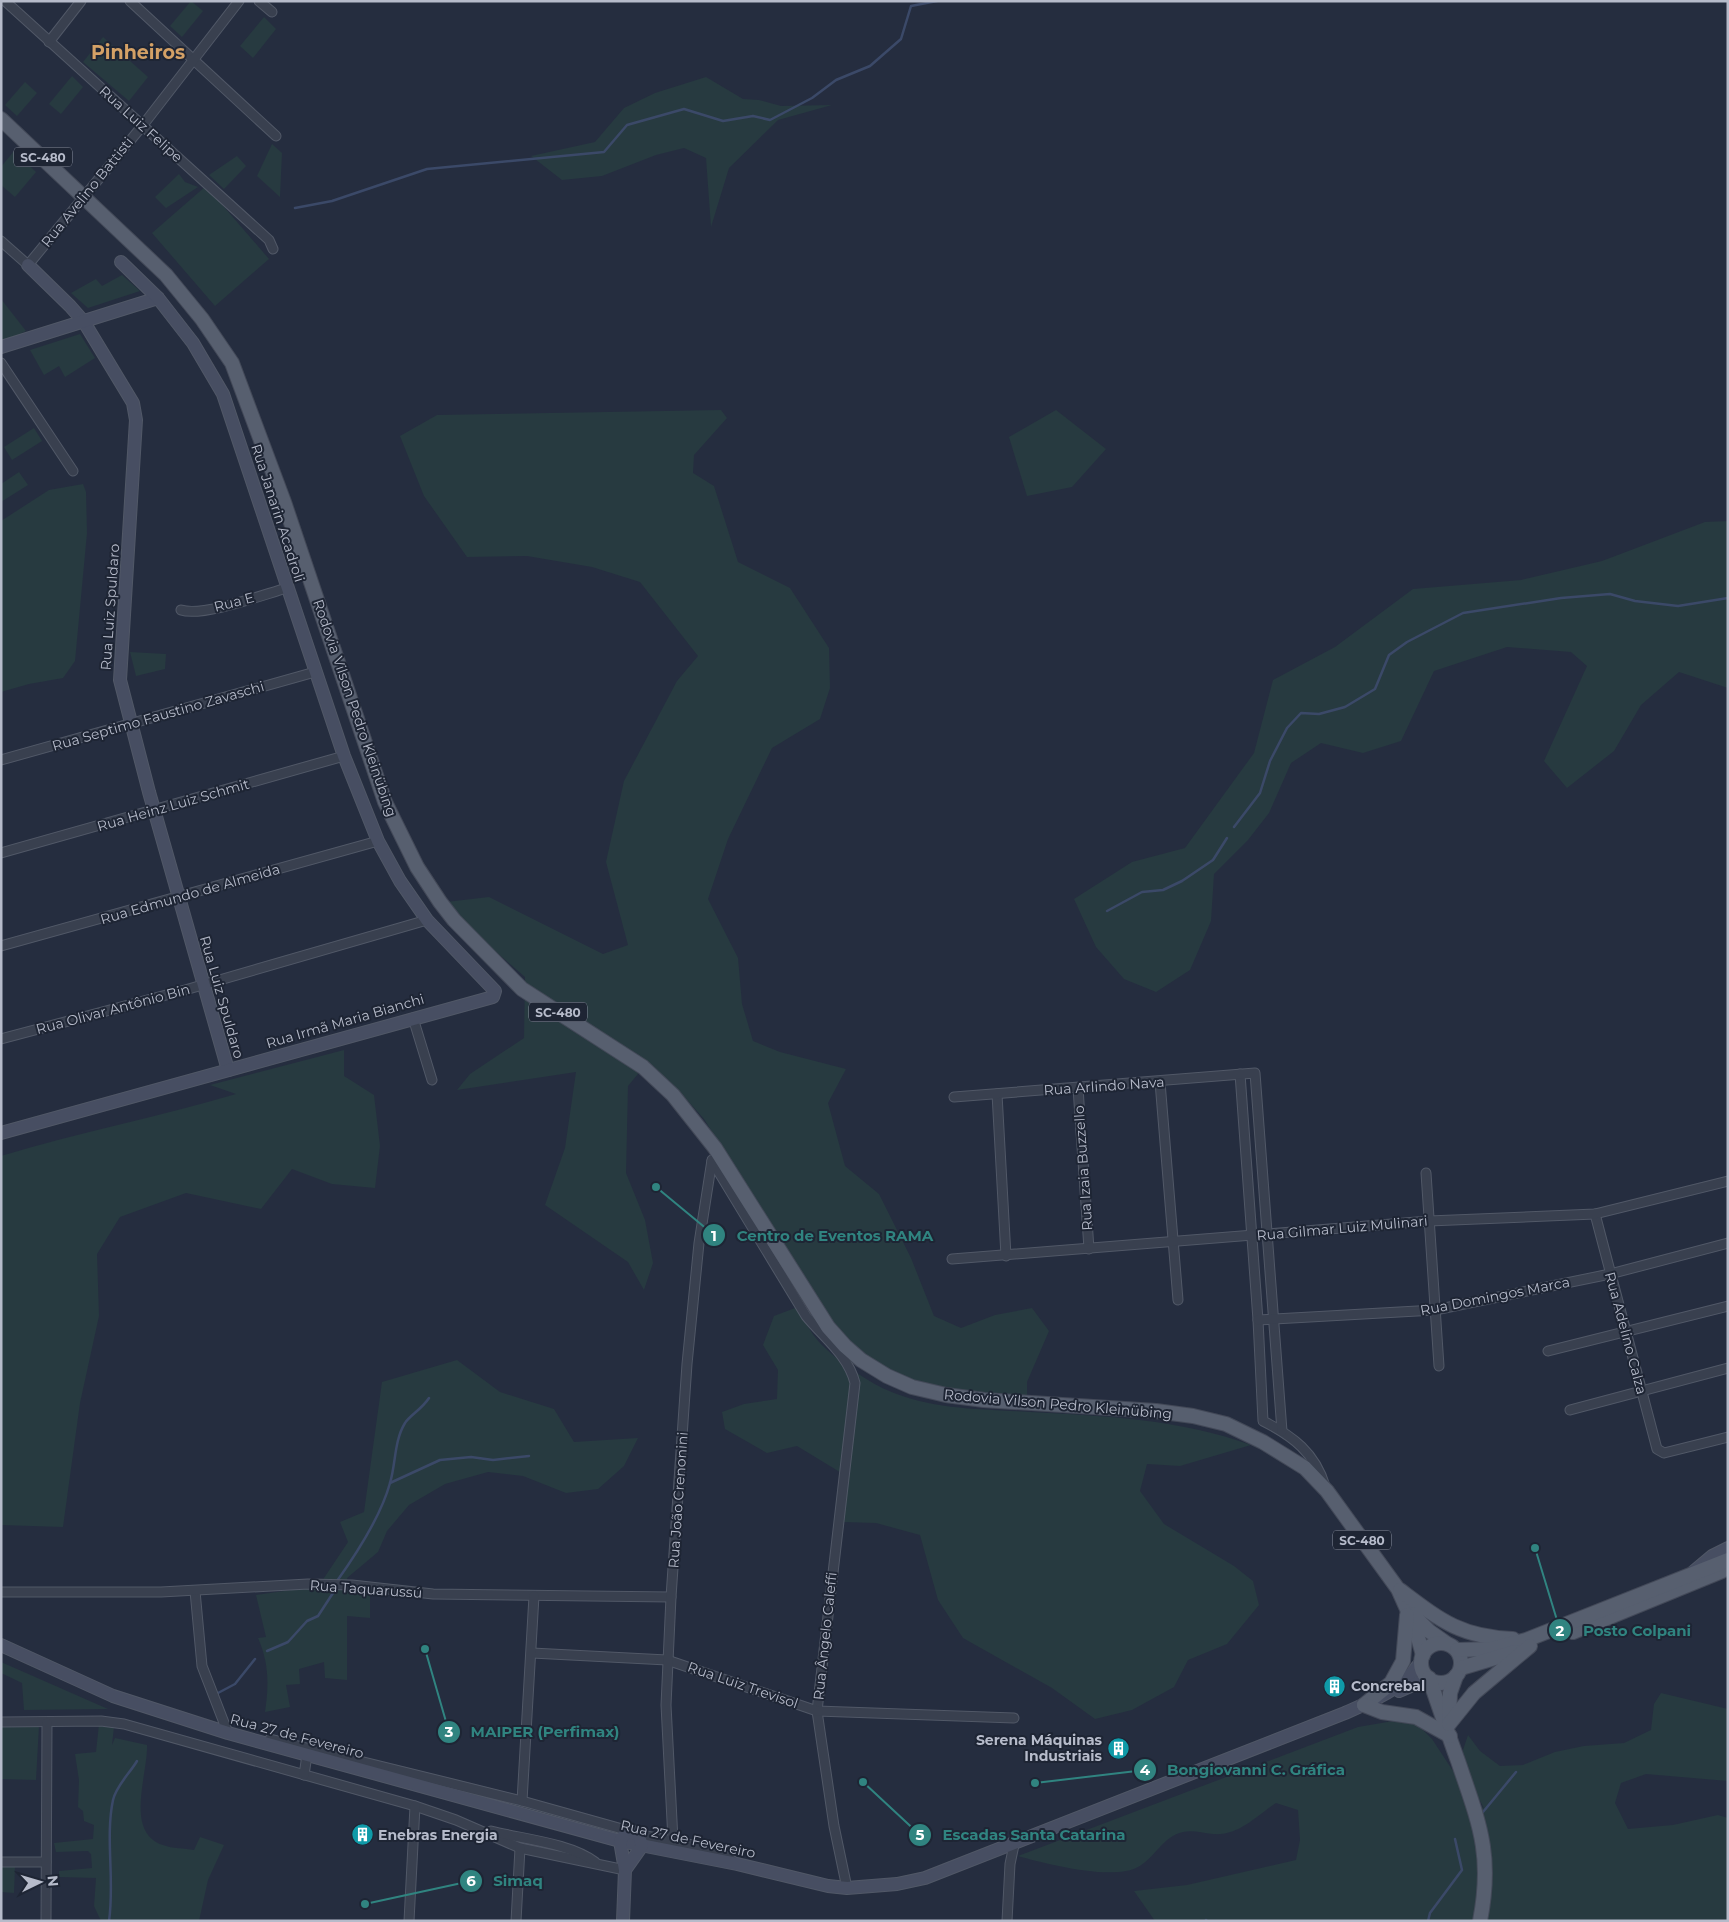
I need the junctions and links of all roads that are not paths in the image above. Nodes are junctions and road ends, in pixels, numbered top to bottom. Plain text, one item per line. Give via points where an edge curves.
1 (5, 1) edge
2 (81, 1) edge
3 (130, 1) edge
4 (239, 1) edge
5 (259, 1) edge
6 (272, 12) dead end
7 (49, 42) junction
8 (193, 59) junction
9 (1, 119) edge
10 (142, 125) junction
11 (276, 136) dead end
12 (84, 195) junction
13 (1, 241) edge
14 (273, 249) dead end
15 (121, 262) dead end
16 (28, 265) junction
17 (158, 298) junction
18 (84, 322) junction
19 (1, 347) edge
20 (1, 363) edge
21 (73, 472) dead end
22 (287, 588) junction
23 (181, 610) dead end
24 (315, 672) junction
25 (130, 723) junction
26 (344, 756) junction
27 (1, 760) edge
28 (154, 810) junction
29 (378, 841) junction
30 (1, 853) edge
31 (178, 896) junction
32 (427, 920) junction
33 (1, 946) edge
34 (203, 984) junction
35 (495, 994) joint
36 (413, 1018) junction
37 (1, 1039) edge
38 (228, 1070) junction
39 (1240, 1074) junction
40 (432, 1080) dead end
41 (1160, 1082) junction
42 (1078, 1088) junction
43 (996, 1094) junction
44 (954, 1097) dead end
45 (1, 1133) edge
46 (713, 1155) junction
47 (1426, 1173) dead end
48 (1728, 1181) edge
49 (1595, 1214) junction
50 (1429, 1221) junction
51 (1267, 1234) junction
52 (1252, 1235) junction
53 (1173, 1242) junction
54 (1728, 1243) edge
55 (1089, 1249) junction
56 (1006, 1256) junction
57 (952, 1259) dead end
58 (1610, 1274) junction
59 (1178, 1300) dead end
60 (1728, 1306) edge
61 (1435, 1310) junction
62 (1274, 1319) junction
63 (1258, 1320) junction
64 (1626, 1332) junction
65 (1548, 1351) dead end
66 (1439, 1366) dead end
67 (1728, 1368) edge
68 (1641, 1390) junction
69 (1570, 1410) dead end
70 (1282, 1431) junction
71 (1728, 1437) edge
72 (1327, 1491) junction
73 (1728, 1548) edge
74 (1728, 1560) edge
75 (1728, 1569) edge
76 (1691, 1573) junction
77 (1398, 1589) junction
78 (195, 1591) junction
79 (1, 1592) edge
80 (534, 1596) junction
81 (671, 1597) junction
82 (1406, 1608) junction
83 (1528, 1643) junction
84 (1, 1645) edge
85 (1452, 1647) junction
86 (532, 1653) junction
87 (1422, 1659) junction
88 (668, 1660) junction
89 (1458, 1672) junction
90 (1429, 1678) junction
91 (1364, 1705) junction
92 (817, 1711) junction
93 (1014, 1718) dead end
94 (1, 1722) edge
95 (47, 1723) junction
96 (1449, 1730) junction
97 (228, 1733) junction
98 (251, 1740) junction
99 (307, 1755) junction
100 (304, 1775) junction
101 (522, 1801) junction
102 (415, 1806) junction
103 (471, 1826) junction
104 (634, 1833) junction
105 (673, 1840) junction
106 (1014, 1845) junction
107 (622, 1846) junction
108 (520, 1848) junction
109 (639, 1849) junction
110 (1, 1862) edge
111 (46, 1862) junction
112 (596, 1862) junction
113 (737, 1864) junction
114 (625, 1870) junction
115 (846, 1888) junction
116 (46, 1921) edge
117 (409, 1921) edge
118 (516, 1921) edge
119 (623, 1921) edge
120 (1007, 1921) edge
121 (1480, 1921) edge

1 - 7 street, Rua Luiz Felipe
2 - 7 street
3 - 8 street
4 - 8 street, Rua Avelino Battisti
5 - 6 street
7 - 10 street, Rua Luiz Felipe
8 - 10 street, Rua Avelino Battisti
8 - 11 street
9 - 12 main road, Rodovia Vilson Pedro Kleinübing / SC-480
10 - 12 street, Rua Avelino Battisti
10 - 14 street, Rua Luiz Felipe via 269,240
12 - 16 street, Rua Avelino Battisti
12 - 46 main road, Rodovia Vilson Pedro Kleinübing / SC-480 via 166,275 232,363 284,502 385,802 421,874 454,920 522,989 655,1077 698,1124
13 - 16 street, Rua Luiz Spuldaro
15 - 17 street, Rua Janarin Acadroli
16 - 18 street, Rua Luiz Spuldaro
17 - 18 street
17 - 22 street, Rua Janarin Acadroli via 193,343 223,394
18 - 19 street
18 - 25 street, Rua Luiz Spuldaro via 133,403 136,420 120,680
20 - 21 street
22 - 23 street, Rua E via 205,610 190,613
22 - 24 street, Rua Janarin Acadroli
24 - 25 street, Rua Septimo Faustino Zavaschi
24 - 26 street, Rua Janarin Acadroli
25 - 27 street, Rua Septimo Faustino Zavaschi
25 - 28 street, Rua Luiz Spuldaro
26 - 28 street, Rua Heinz Luiz Schmit
26 - 29 street, Rua Janarin Acadroli
28 - 30 street, Rua Heinz Luiz Schmit
28 - 31 street, Rua Luiz Spuldaro
29 - 31 street, Rua Edmundo de Almeida
29 - 32 street, Rua Janarin Acadroli
31 - 33 street, Rua Edmundo de Almeida
31 - 34 street, Rua Luiz Spuldaro
32 - 34 street, Rua Olivar Antônio Bin
32 - 35 street, Rua Janarin Acadroli via 489,983
34 - 37 street, Rua Olivar Antônio Bin
34 - 38 street, Rua Luiz Spuldaro
35 - 36 street, Rua Irmã Maria Bianchi
36 - 38 street, Rua Irmã Maria Bianchi
36 - 40 street
38 - 45 street, Rua Irmã Maria Bianchi
39 - 41 street, Rua Arlindo Nava
39 - 51 street, Rua Arlindo Nava via 1255,1073
39 - 52 street
41 - 42 street, Rua Arlindo Nava
41 - 53 street
42 - 43 street, Rua Arlindo Nava
42 - 55 street, Rua Izaia Buzzello
43 - 44 street, Rua Arlindo Nava
43 - 56 street
46 - 72 main road, Rodovia Vilson Pedro Kleinübing / SC-480 via 828,1327 856,1355 887,1376 912,1387 946,1395 1018,1403 1156,1411 1226,1424 1292,1459
46 - 81 street, Rua João Crenonini via 687,1364
46 - 92 street, Rua Ângelo Caleffi via 806,1316 842,1354 852,1369 855,1383
47 - 50 street
48 - 49 street, Rua Gilmar Luiz Mulinari
49 - 50 street, Rua Gilmar Luiz Mulinari
49 - 58 street, Rua Adelino Calza
50 - 51 street, Rua Gilmar Luiz Mulinari
50 - 61 street
51 - 52 street, Rua Gilmar Luiz Mulinari
51 - 62 street
52 - 53 street, Rua Gilmar Luiz Mulinari
52 - 63 street
53 - 55 street, Rua Gilmar Luiz Mulinari
53 - 59 street
54 - 58 street, Rua Domingos Marca
55 - 56 street, Rua Gilmar Luiz Mulinari
56 - 57 street, Rua Gilmar Luiz Mulinari
58 - 61 street, Rua Domingos Marca
58 - 64 street, Rua Adelino Calza
60 - 64 street
61 - 62 street, Rua Domingos Marca
61 - 66 street
62 - 63 street, Rua Domingos Marca
62 - 70 street
63 - 70 street via 1263,1422
64 - 65 street
64 - 68 street, Rua Adelino Calza
67 - 68 street
68 - 69 street
68 - 71 street, Rua Adelino Calza via 1659,1452
70 - 72 street via 1314,1459
72 - 77 main road, Rodovia Vilson Pedro Kleinübing / SC-480
73 - 76 street
74 - 76 main road
75 - 83 main road via 1646,1604
76 - 83 main road
77 - 82 main road, Rodovia Vilson Pedro Kleinübing / SC-480
77 - 83 main road via 1461,1631
78 - 79 street, Rua Taquarussú
78 - 80 street, Rua Taquarussú via 308,1584 352,1585 433,1594
78 - 97 street via 202,1666
80 - 81 street, Rua Taquarussú
80 - 86 street
81 - 88 street, Rua João Crenonini
82 - 85 main road, Rodovia Vilson Pedro Kleinübing / SC-480 via 1429,1631
82 - 87 main road, Rodovia Vilson Pedro Kleinübing / SC-480 via 1415,1627
82 - 91 main road via 1403,1660 1391,1683
83 - 85 main road via 1492,1649
83 - 89 main road
83 - 96 main road via 1474,1693
84 - 97 street, Rua 27 de Fevereiro via 113,1696
85 - 87 main road via 1432,1645
85 - 89 main road via 1461,1662
86 - 88 street, Rua Luiz Trevisol
86 - 101 street
87 - 90 main road via 1422,1668
87 - 91 street, Rua 27 de Fevereiro via 1409,1679
88 - 92 street, Rua Luiz Trevisol
88 - 105 street, Rua João Crenonini via 666,1705
89 - 90 main road via 1440,1683
89 - 96 main road via 1450,1693
90 - 91 street, Rua 27 de Fevereiro
90 - 96 main road
91 - 96 main road via 1382,1712 1416,1717
91 - 106 street, Rua 27 de Fevereiro
92 - 93 street, Rua Luiz Trevisol
92 - 115 street, Rua Ângelo Caleffi
94 - 95 street
95 - 100 street via 101,1721 124,1724
95 - 111 street
96 - 121 main road via 1485,1848 1485,1894
97 - 98 street, Rua 27 de Fevereiro
98 - 99 street, Rua 27 de Fevereiro
98 - 101 street via 252,1734
99 - 100 street
99 - 107 street, Rua 27 de Fevereiro
100 - 102 street
101 - 104 street
102 - 103 street
102 - 117 street
103 - 108 street
103 - 112 street via 570,1850
104 - 105 street
104 - 107 street via 626,1833
104 - 109 street via 641,1839
105 - 113 street via 713,1849
106 - 115 street, Rua 27 de Fevereiro via 925,1878
106 - 120 street
107 - 109 street, Rua 27 de Fevereiro
107 - 114 street
108 - 112 street
108 - 118 street
109 - 113 street, Rua 27 de Fevereiro
109 - 114 street
110 - 111 street
111 - 116 street
112 - 114 street
113 - 115 street, Rua 27 de Fevereiro
114 - 119 street

